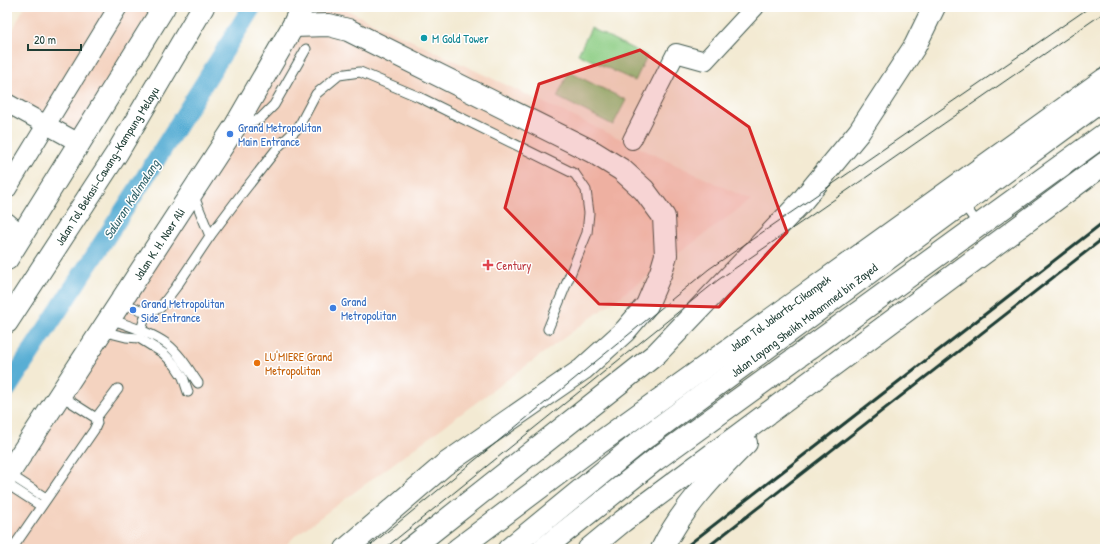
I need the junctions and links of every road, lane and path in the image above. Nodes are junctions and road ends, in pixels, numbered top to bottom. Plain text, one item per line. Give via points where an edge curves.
1 (118, 7) edge
2 (152, 7) edge
3 (164, 7) edge
4 (203, 7) edge
5 (755, 7) edge
6 (934, 7) edge
7 (297, 16) edge
8 (306, 49) dead end
9 (1105, 79) edge
10 (1105, 98) edge
11 (7, 103) edge
12 (47, 125) junction
13 (236, 125) junction
14 (1105, 134) edge
15 (72, 139) junction
16 (632, 140) dead end
17 (1105, 163) edge
18 (7, 189) edge
19 (193, 192) junction
20 (962, 202) junction
21 (979, 226) junction
22 (10, 230) edge
23 (210, 236) junction
24 (7, 259) edge
25 (147, 311) junction
26 (111, 317) junction
27 (7, 322) edge
28 (548, 329) dead end
29 (141, 330) junction
30 (198, 383) dead end
31 (118, 389) dead end
32 (188, 392) dead end
33 (798, 392) junction
34 (60, 395) junction
35 (96, 418) junction
36 (7, 477) edge
37 (43, 502) junction
38 (12, 549) edge
39 (346, 549) edge
40 (410, 549) edge
41 (458, 549) edge
42 (509, 549) edge
43 (543, 549) edge
44 (589, 549) edge
45 (662, 549) edge

1 - 12 street
2 - 15 main road
3 - 24 main road
4 - 27 main road, Jalan Tol Bekasi–Cawang–Kampung Melayu via 118,153
5 - 16 street via 705,61 676,53
6 - 40 main road via 915,46 855,137 802,201 656,354
7 - 13 main road, Jalan K. H. Noer Ali
7 - 39 main road via 348,30 593,152 622,170 644,190 664,218 666,255 661,272 647,305 625,331 583,369 444,465
8 - 13 lane via 274,105 260,119
9 - 41 main road, Jalan Tol Jakarta–Cikampek via 595,446
10 - 20 main road, Jalan Layang Sheikh Mohammed bin Zayed
11 - 12 street
12 - 15 street
12 - 18 street
13 - 19 main road, Jalan K. H. Noer Ali
14 - 21 main road, Jalan Layang Sheikh Mohammed bin Zayed
15 - 22 main road
17 - 33 main road
19 - 23 lane
19 - 26 main road, Jalan K. H. Noer Ali
20 - 21 lane
20 - 42 main road, Jalan Layang Sheikh Mohammed bin Zayed via 642,440
21 - 43 main road, Jalan Layang Sheikh Mohammed bin Zayed via 655,460
23 - 25 lane via 160,308
23 - 28 lane via 279,146 298,128 316,94 339,75 360,72 419,97 575,174 586,190 589,213 587,233
25 - 26 lane via 135,309
25 - 29 lane
26 - 29 lane
26 - 32 lane via 126,336 138,338 163,353 184,376
26 - 34 main road, Jalan K. H. Noer Ali
29 - 30 lane via 168,345
31 - 35 lane
33 - 44 main road
33 - 45 main road via 716,474 683,514
34 - 35 lane
34 - 36 main road, Jalan K. H. Noer Ali
35 - 37 lane via 94,430
36 - 37 lane
37 - 38 lane

